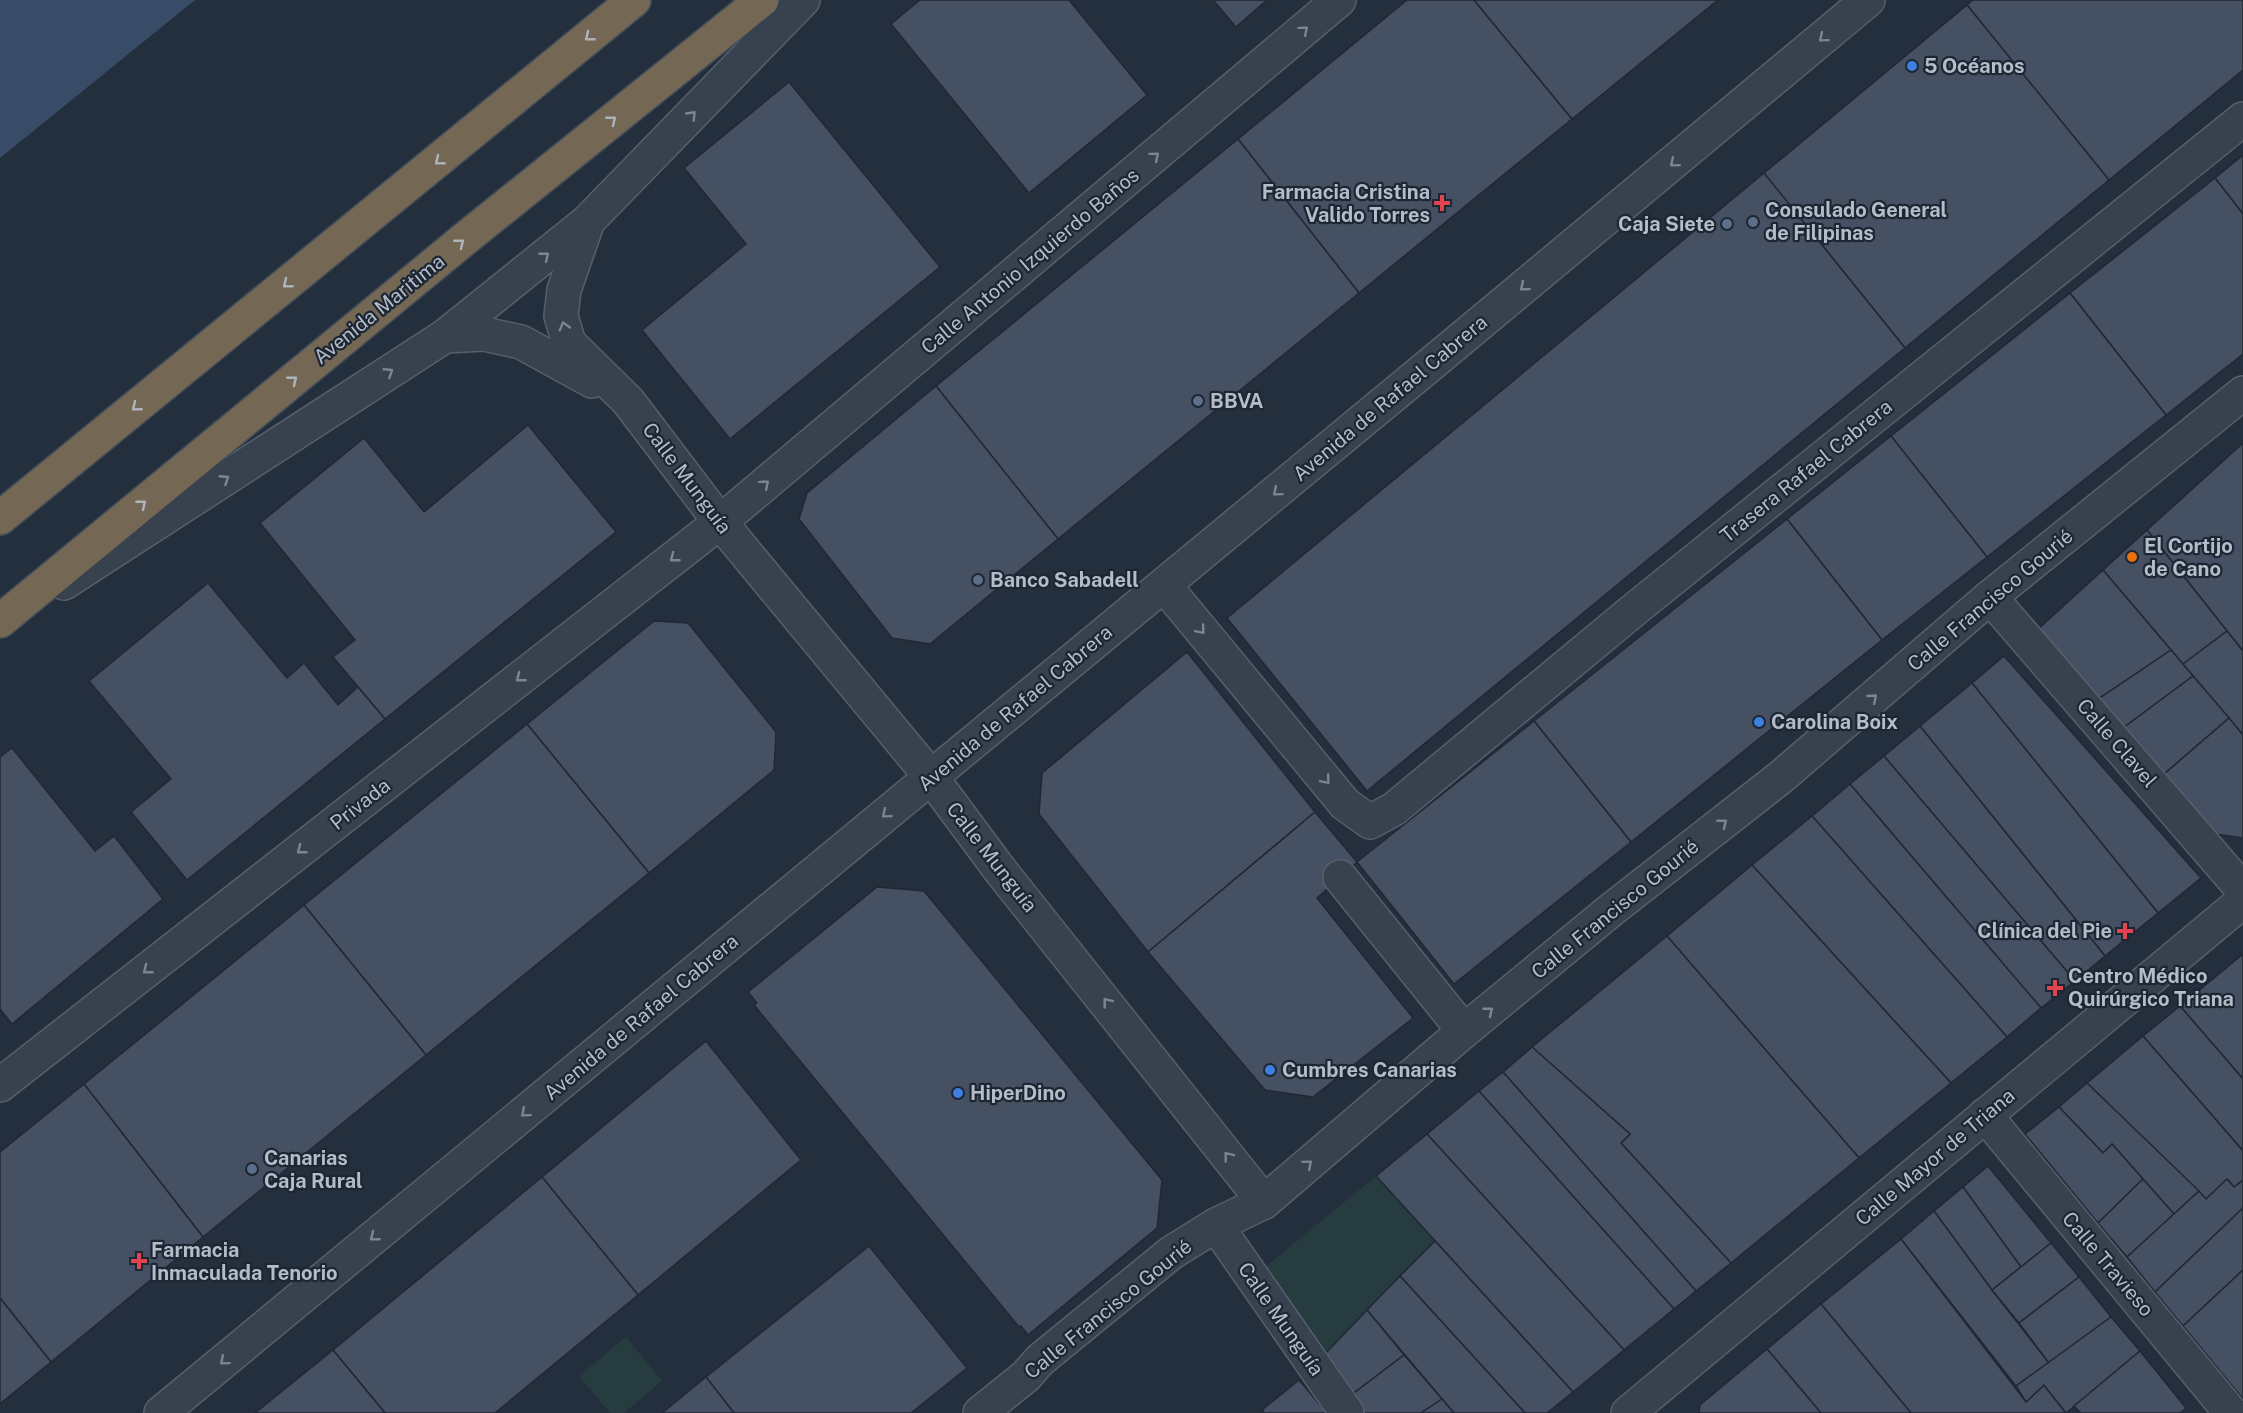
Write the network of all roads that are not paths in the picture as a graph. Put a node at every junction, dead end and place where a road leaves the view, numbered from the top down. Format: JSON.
{"nodes":[{"id":1,"x":634,"y":0,"type":"edge"},
{"id":2,"x":762,"y":0,"type":"edge"},
{"id":3,"x":803,"y":0,"type":"edge"},
{"id":4,"x":1339,"y":0,"type":"edge"},
{"id":5,"x":1868,"y":0,"type":"edge"},
{"id":6,"x":2243,"y":119,"type":"edge"},
{"id":7,"x":588,"y":221,"type":"junction"},
{"id":8,"x":445,"y":336,"type":"junction"},
{"id":9,"x":2243,"y":393,"type":"edge"},
{"id":10,"x":628,"y":401,"type":"junction"},
{"id":11,"x":0,"y":518,"type":"edge"},
{"id":12,"x":720,"y":522,"type":"junction"},
{"id":13,"x":1164,"y":585,"type":"junction"},
{"id":14,"x":1990,"y":597,"type":"junction"},
{"id":15,"x":0,"y":623,"type":"edge"},
{"id":16,"x":931,"y":777,"type":"junction"},
{"id":17,"x":1340,"y":877,"type":"dead end"},
{"id":18,"x":2243,"y":890,"type":"edge"},
{"id":19,"x":2243,"y":901,"type":"edge"},
{"id":20,"x":1464,"y":1031,"type":"junction"},
{"id":21,"x":0,"y":1085,"type":"edge"},
{"id":22,"x":1985,"y":1115,"type":"junction"},
{"id":23,"x":1264,"y":1202,"type":"junction"},
{"id":24,"x":1216,"y":1225,"type":"junction"},
{"id":25,"x":1643,"y":1409,"type":"edge"},
{"id":26,"x":161,"y":1413,"type":"edge"},
{"id":27,"x":980,"y":1413,"type":"edge"},
{"id":28,"x":1347,"y":1413,"type":"edge"},
{"id":29,"x":2231,"y":1413,"type":"edge"}],
"edges":[{"from":1,"to":11,"type":"highway","one_way":true},
{"from":15,"to":2,"type":"highway","name":"Avenida Maritima","one_way":true},
{"from":7,"to":3,"type":"street","one_way":true},
{"from":12,"to":4,"type":"street","name":"Calle Antonio Izquierdo Baños","one_way":true},
{"from":5,"to":13,"type":"street","name":"Avenida de Rafael Cabrera","one_way":true},
{"from":13,"to":6,"type":"street","name":"Trasera Rafael Cabrera","one_way":true},
{"from":8,"to":7,"type":"street","one_way":true},
{"from":10,"to":7,"type":"street","name":"Calle Munguía","one_way":true},
{"from":8,"to":10,"type":"street"},
{"from":15,"to":8,"type":"street","one_way":true},
{"from":9,"to":14,"type":"street","name":"Calle Francisco Gourié"},
{"from":10,"to":12,"type":"street","name":"Calle Munguía"},
{"from":12,"to":16,"type":"street","name":"Calle Munguía"},
{"from":12,"to":21,"type":"street","name":"Privada","one_way":true},
{"from":13,"to":16,"type":"street","name":"Avenida de Rafael Cabrera"},
{"from":14,"to":18,"type":"street","name":"Calle Clavel"},
{"from":20,"to":14,"type":"street","name":"Calle Francisco Gourié","one_way":true},
{"from":23,"to":16,"type":"street","name":"Calle Munguía","one_way":true},
{"from":16,"to":26,"type":"street","name":"Avenida de Rafael Cabrera","one_way":true},
{"from":17,"to":20,"type":"street"},
{"from":19,"to":22,"type":"street","name":"Calle Mayor de Triana"},
{"from":23,"to":20,"type":"street","name":"Calle Francisco Gourié","one_way":true},
{"from":22,"to":25,"type":"street","name":"Calle Mayor de Triana"},
{"from":22,"to":29,"type":"street","name":"Calle Travieso"},
{"from":23,"to":24,"type":"street","name":"Calle Francisco Gourié"},
{"from":24,"to":27,"type":"street","name":"Calle Francisco Gourié"},
{"from":24,"to":28,"type":"street","name":"Calle Munguía"}]}
